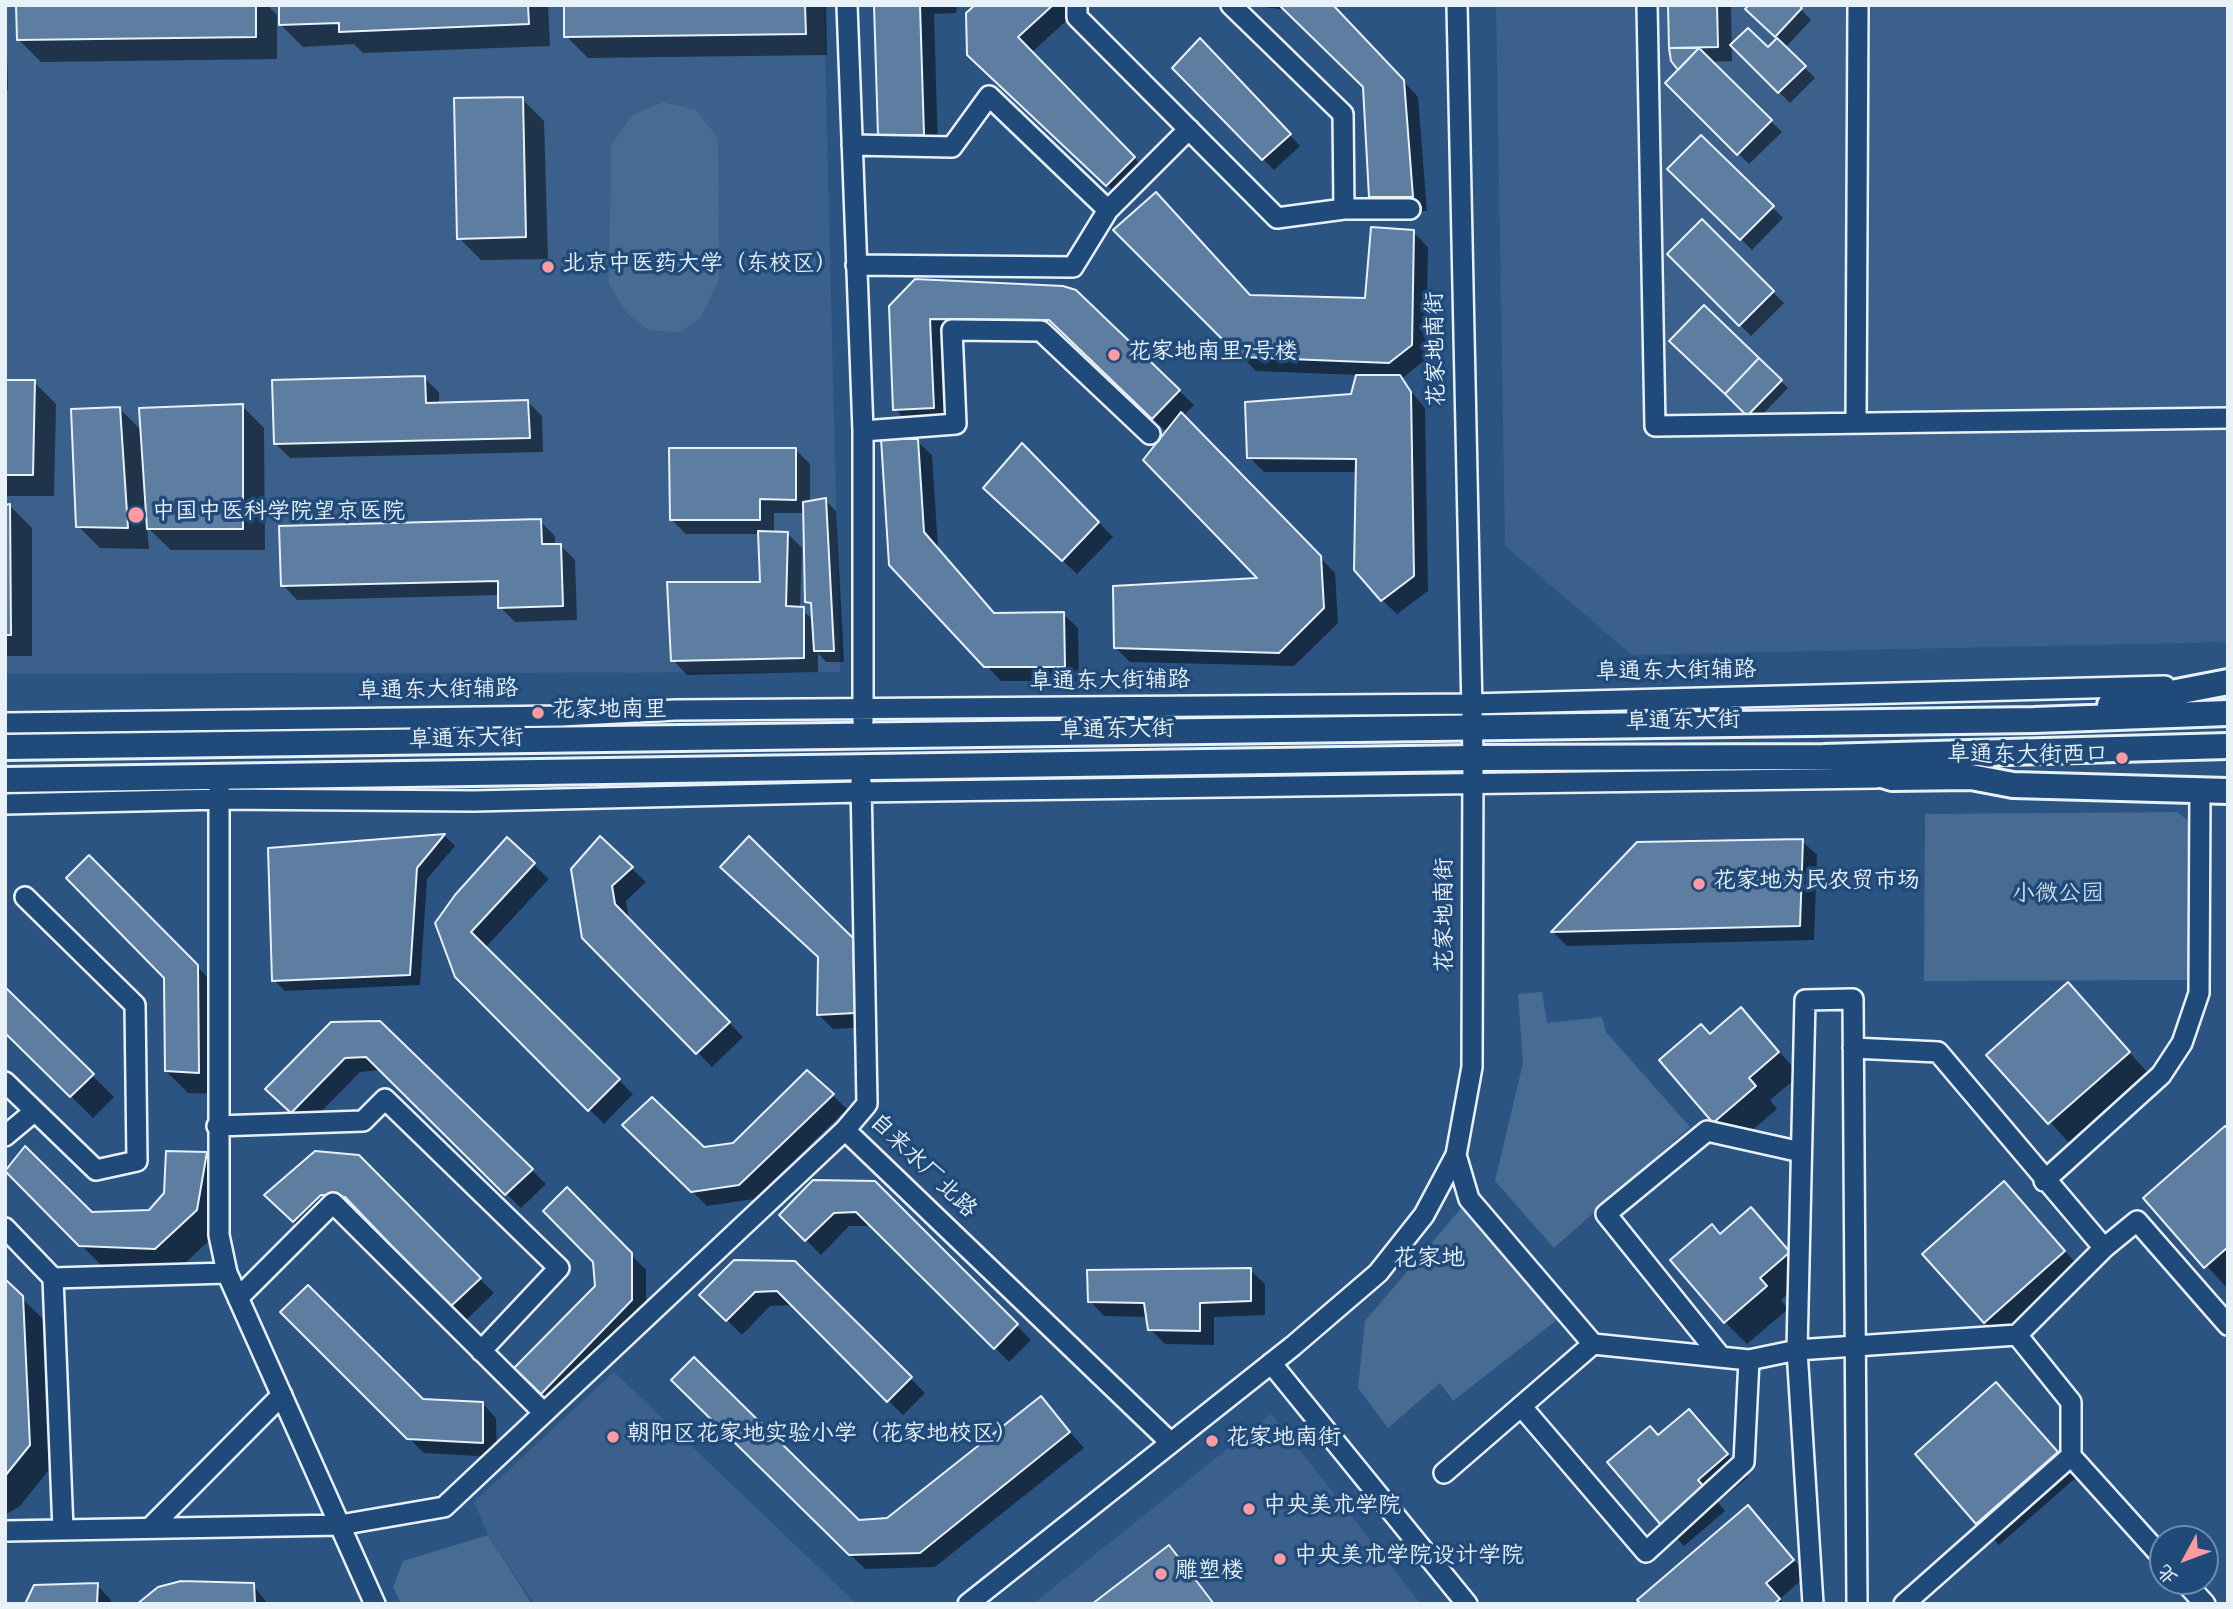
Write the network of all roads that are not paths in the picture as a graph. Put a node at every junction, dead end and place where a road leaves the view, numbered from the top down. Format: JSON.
{"nodes":[{"id":1,"x":847,"y":5,"type":"edge"},
{"id":2,"x":1077,"y":5,"type":"edge"},
{"id":3,"x":1231,"y":5,"type":"edge"},
{"id":4,"x":1457,"y":5,"type":"edge"},
{"id":5,"x":1647,"y":5,"type":"edge"},
{"id":6,"x":1858,"y":5,"type":"edge"},
{"id":7,"x":1189,"y":129,"type":"junction"},
{"id":8,"x":852,"y":145,"type":"junction"},
{"id":9,"x":1108,"y":209,"type":"junction"},
{"id":10,"x":1344,"y":209,"type":"junction"},
{"id":11,"x":1410,"y":209,"type":"dead end"},
{"id":12,"x":856,"y":265,"type":"junction"},
{"id":13,"x":2228,"y":418,"type":"edge"},
{"id":14,"x":1856,"y":424,"type":"junction"},
{"id":15,"x":863,"y":430,"type":"junction"},
{"id":16,"x":1150,"y":434,"type":"dead end"},
{"id":17,"x":2221,"y":684,"type":"edge"},
{"id":18,"x":863,"y":711,"type":"junction"},
{"id":19,"x":2228,"y":713,"type":"edge"},
{"id":20,"x":1471,"y":716,"type":"junction"},
{"id":21,"x":2034,"y":720,"type":"junction"},
{"id":22,"x":5,"y":723,"type":"edge"},
{"id":23,"x":863,"y":737,"type":"junction"},
{"id":24,"x":5,"y":747,"type":"edge"},
{"id":25,"x":2228,"y":747,"type":"edge"},
{"id":26,"x":1823,"y":757,"type":"junction"},
{"id":27,"x":1473,"y":758,"type":"junction"},
{"id":28,"x":861,"y":766,"type":"junction"},
{"id":29,"x":1892,"y":778,"type":"junction"},
{"id":30,"x":5,"y":780,"type":"edge"},
{"id":31,"x":1472,"y":783,"type":"junction"},
{"id":32,"x":219,"y":788,"type":"junction"},
{"id":33,"x":2200,"y":789,"type":"junction"},
{"id":34,"x":2228,"y":791,"type":"edge"},
{"id":35,"x":860,"y":792,"type":"junction"},
{"id":36,"x":5,"y":804,"type":"edge"},
{"id":37,"x":26,"y":897,"type":"dead end"},
{"id":38,"x":1853,"y":1048,"type":"junction"},
{"id":39,"x":5,"y":1082,"type":"edge"},
{"id":40,"x":35,"y":1111,"type":"junction"},
{"id":41,"x":217,"y":1126,"type":"junction"},
{"id":42,"x":845,"y":1130,"type":"junction"},
{"id":43,"x":5,"y":1136,"type":"edge"},
{"id":44,"x":1801,"y":1152,"type":"junction"},
{"id":45,"x":1456,"y":1155,"type":"junction"},
{"id":46,"x":2044,"y":1181,"type":"junction"},
{"id":47,"x":5,"y":1228,"type":"edge"},
{"id":48,"x":2104,"y":1248,"type":"junction"},
{"id":49,"x":227,"y":1273,"type":"junction"},
{"id":50,"x":53,"y":1278,"type":"junction"},
{"id":51,"x":238,"y":1298,"type":"junction"},
{"id":52,"x":2228,"y":1325,"type":"edge"},
{"id":53,"x":2017,"y":1335,"type":"junction"},
{"id":54,"x":1593,"y":1344,"type":"junction"},
{"id":55,"x":1853,"y":1346,"type":"junction"},
{"id":56,"x":1797,"y":1350,"type":"junction"},
{"id":57,"x":481,"y":1351,"type":"junction"},
{"id":58,"x":1721,"y":1357,"type":"junction"},
{"id":59,"x":1749,"y":1360,"type":"junction"},
{"id":60,"x":1271,"y":1363,"type":"junction"},
{"id":61,"x":282,"y":1395,"type":"junction"},
{"id":62,"x":1521,"y":1406,"type":"junction"},
{"id":63,"x":544,"y":1413,"type":"junction"},
{"id":64,"x":1170,"y":1442,"type":"junction"},
{"id":65,"x":2071,"y":1456,"type":"junction"},
{"id":66,"x":1444,"y":1473,"type":"dead end"},
{"id":67,"x":340,"y":1525,"type":"junction"},
{"id":68,"x":150,"y":1528,"type":"junction"},
{"id":69,"x":64,"y":1530,"type":"junction"},
{"id":70,"x":5,"y":1531,"type":"edge"},
{"id":71,"x":2149,"y":1542,"type":"edge"},
{"id":72,"x":375,"y":1604,"type":"edge"},
{"id":73,"x":968,"y":1604,"type":"edge"},
{"id":74,"x":1467,"y":1604,"type":"edge"},
{"id":75,"x":1813,"y":1604,"type":"edge"},
{"id":76,"x":1857,"y":1604,"type":"edge"},
{"id":77,"x":1904,"y":1604,"type":"edge"}],
"edges":[{"from":1,"to":8,"type":"street"},
{"from":2,"to":7,"type":"street"},
{"from":3,"to":10,"type":"street"},
{"from":4,"to":20,"type":"street","name":"花家地南街"},
{"from":5,"to":14,"type":"street"},
{"from":6,"to":14,"type":"street"},
{"from":7,"to":9,"type":"street"},
{"from":7,"to":10,"type":"street"},
{"from":8,"to":9,"type":"street"},
{"from":8,"to":12,"type":"street"},
{"from":9,"to":12,"type":"street"},
{"from":10,"to":11,"type":"street"},
{"from":12,"to":15,"type":"street"},
{"from":13,"to":14,"type":"street"},
{"from":15,"to":16,"type":"street"},
{"from":15,"to":18,"type":"street"},
{"from":17,"to":20,"type":"street","name":"阜通东大街辅路"},
{"from":17,"to":21,"type":"main road"},
{"from":18,"to":20,"type":"street","name":"阜通东大街辅路"},
{"from":18,"to":22,"type":"street","name":"阜通东大街辅路"},
{"from":18,"to":23,"type":"street"},
{"from":19,"to":21,"type":"main road","name":"阜通东大街"},
{"from":20,"to":21,"type":"main road","name":"阜通东大街"},
{"from":20,"to":23,"type":"main road","name":"阜通东大街"},
{"from":20,"to":27,"type":"street","name":"花家地南街"},
{"from":23,"to":24,"type":"main road","name":"阜通东大街"},
{"from":25,"to":26,"type":"main road","name":"阜通东大街"},
{"from":26,"to":27,"type":"main road","name":"阜通东大街"},
{"from":26,"to":29,"type":"main road"},
{"from":27,"to":28,"type":"main road","name":"阜通东大街"},
{"from":27,"to":31,"type":"street","name":"花家地南街"},
{"from":28,"to":32,"type":"main road","name":"阜通东大街"},
{"from":28,"to":35,"type":"street","name":"自来水厂北路"},
{"from":29,"to":31,"type":"street"},
{"from":29,"to":33,"type":"main road"},
{"from":30,"to":32,"type":"main road","name":"阜通东大街"},
{"from":31,"to":35,"type":"street"},
{"from":31,"to":45,"type":"street","name":"花家地南街"},
{"from":32,"to":35,"type":"street"},
{"from":32,"to":36,"type":"street"},
{"from":32,"to":41,"type":"street"},
{"from":33,"to":34,"type":"main road"},
{"from":33,"to":46,"type":"street"},
{"from":35,"to":42,"type":"street","name":"自来水厂北路"},
{"from":37,"to":40,"type":"street"},
{"from":38,"to":44,"type":"street"},
{"from":38,"to":46,"type":"street"},
{"from":38,"to":55,"type":"street"},
{"from":39,"to":40,"type":"street"},
{"from":40,"to":43,"type":"street"},
{"from":41,"to":49,"type":"street"},
{"from":41,"to":57,"type":"street"},
{"from":42,"to":63,"type":"street"},
{"from":42,"to":64,"type":"street","name":"自来水厂北路"},
{"from":44,"to":56,"type":"street"},
{"from":44,"to":58,"type":"street"},
{"from":45,"to":54,"type":"street"},
{"from":45,"to":60,"type":"street","name":"花家地南街"},
{"from":46,"to":48,"type":"street"},
{"from":47,"to":50,"type":"street"},
{"from":48,"to":52,"type":"street"},
{"from":48,"to":53,"type":"street"},
{"from":49,"to":50,"type":"street"},
{"from":49,"to":51,"type":"street"},
{"from":50,"to":69,"type":"street"},
{"from":51,"to":57,"type":"street"},
{"from":51,"to":61,"type":"street"},
{"from":53,"to":55,"type":"street"},
{"from":53,"to":65,"type":"street"},
{"from":54,"to":58,"type":"street"},
{"from":54,"to":62,"type":"street"},
{"from":55,"to":56,"type":"street"},
{"from":55,"to":76,"type":"street"},
{"from":56,"to":59,"type":"street"},
{"from":56,"to":75,"type":"street"},
{"from":57,"to":63,"type":"street"},
{"from":58,"to":59,"type":"street"},
{"from":59,"to":62,"type":"street"},
{"from":60,"to":64,"type":"street","name":"花家地南街"},
{"from":60,"to":74,"type":"street"},
{"from":61,"to":67,"type":"street"},
{"from":61,"to":68,"type":"street"},
{"from":62,"to":66,"type":"street"},
{"from":63,"to":67,"type":"street"},
{"from":64,"to":73,"type":"street","name":"花家地南街"},
{"from":65,"to":71,"type":"street"},
{"from":65,"to":77,"type":"street"},
{"from":67,"to":68,"type":"street"},
{"from":67,"to":72,"type":"street"},
{"from":68,"to":69,"type":"street"},
{"from":69,"to":70,"type":"street"}]}
